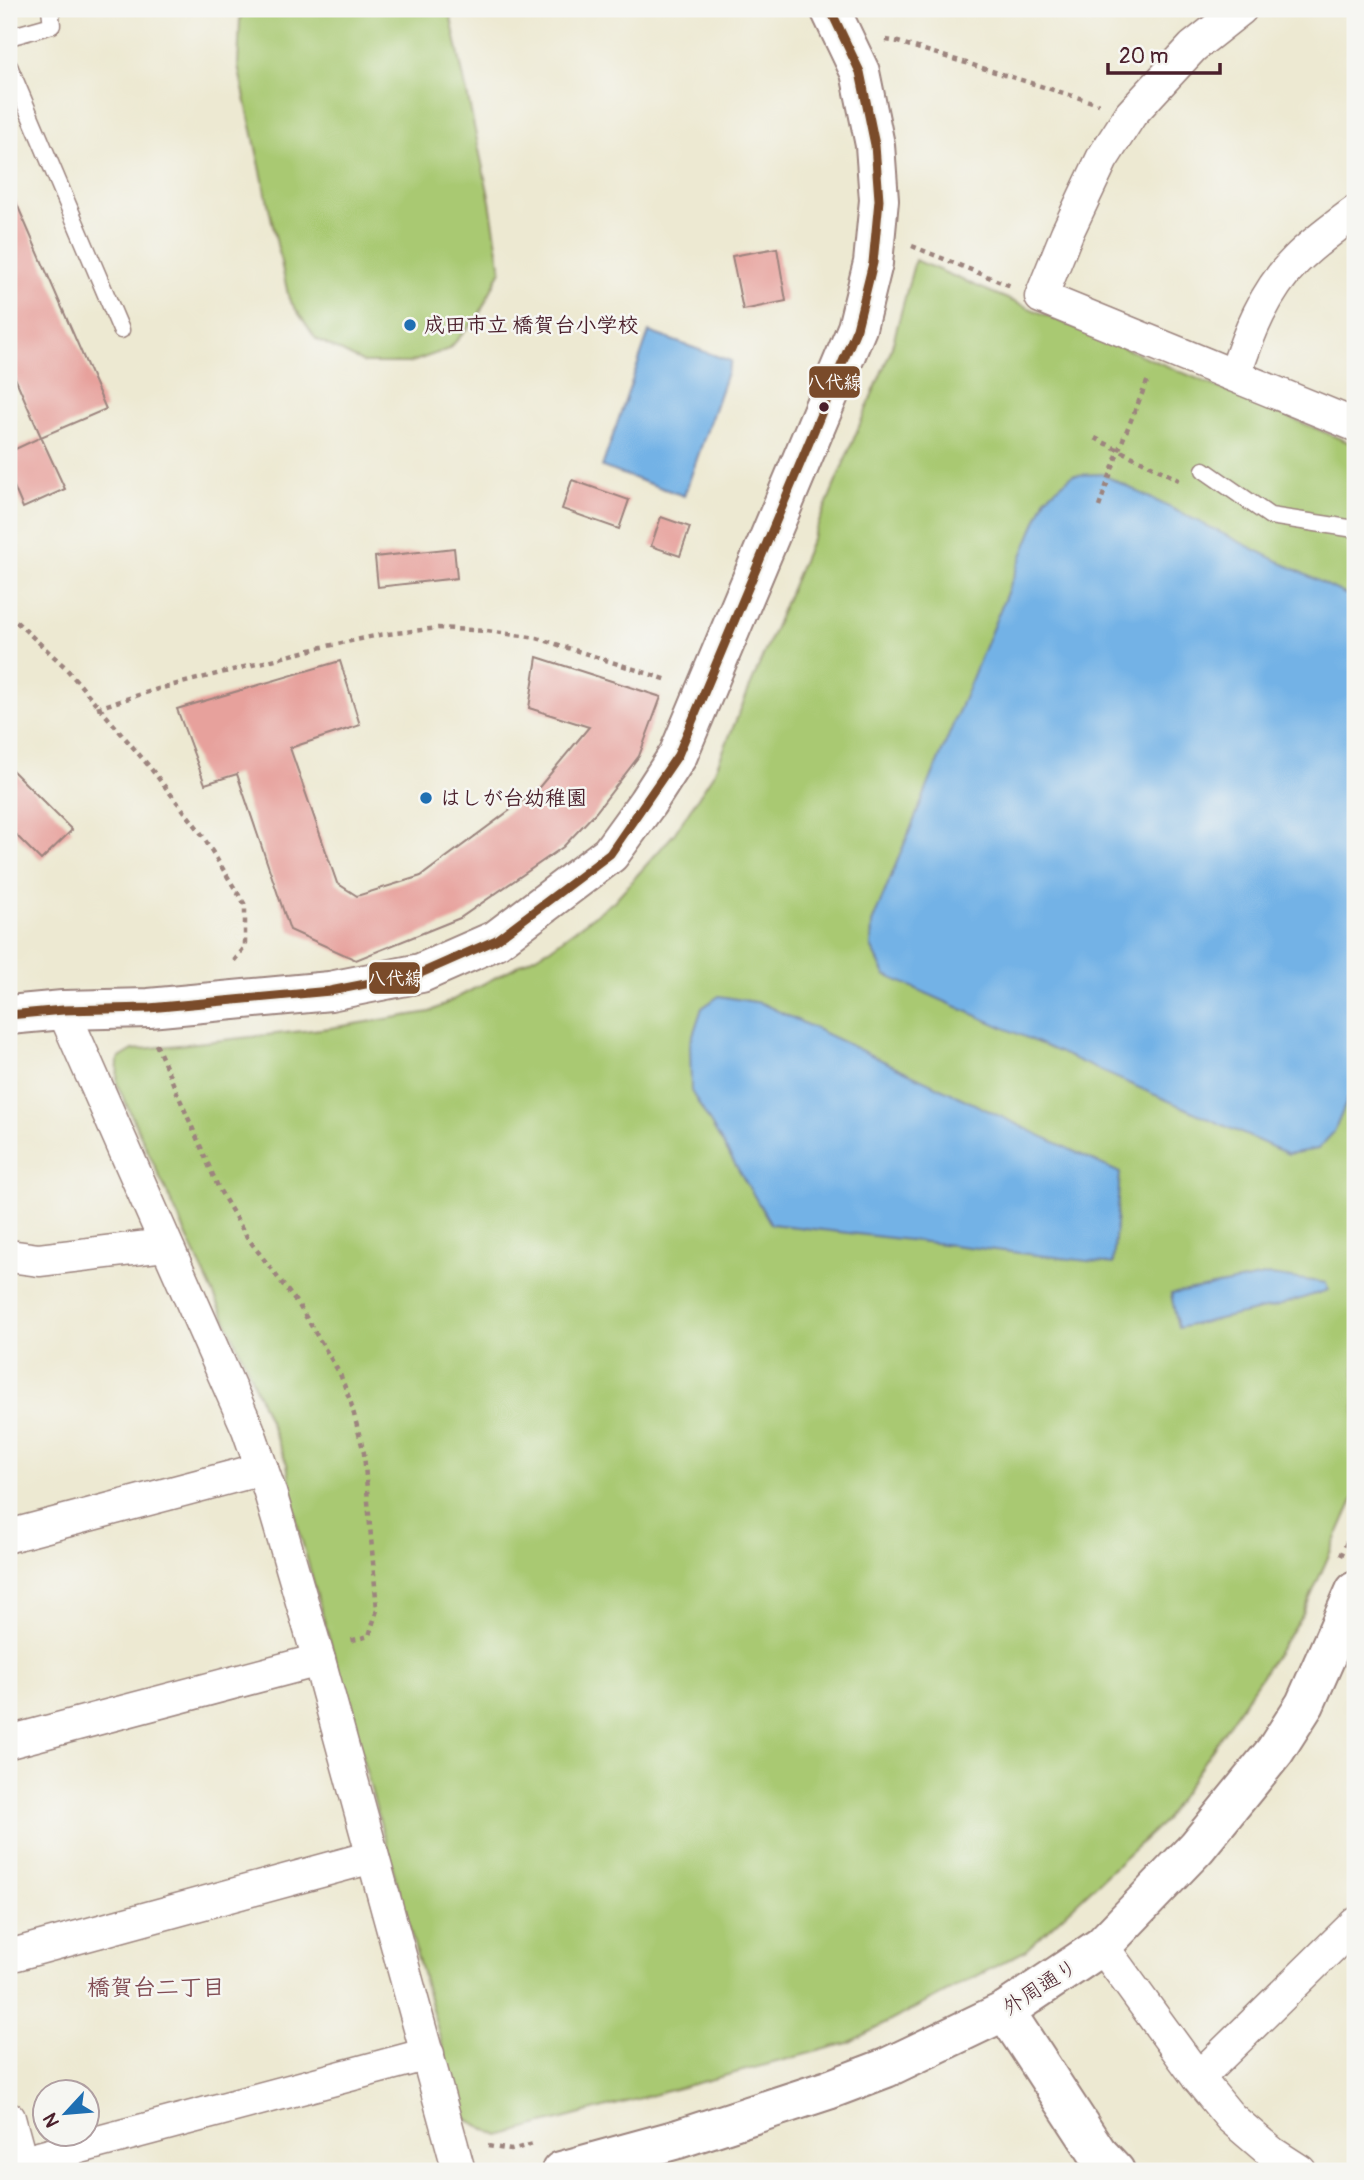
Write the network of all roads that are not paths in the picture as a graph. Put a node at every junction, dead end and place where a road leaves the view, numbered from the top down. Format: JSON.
{"nodes":[{"id":1,"x":50,"y":9,"type":"edge"},
{"id":2,"x":830,"y":9,"type":"edge"},
{"id":3,"x":1241,"y":9,"type":"edge"},
{"id":4,"x":9,"y":37,"type":"edge"},
{"id":5,"x":9,"y":66,"type":"edge"},
{"id":6,"x":1355,"y":212,"type":"edge"},
{"id":7,"x":121,"y":330,"type":"dead end"},
{"id":8,"x":1235,"y":375,"type":"junction"},
{"id":9,"x":1355,"y":425,"type":"edge"},
{"id":10,"x":1204,"y":470,"type":"road end"},
{"id":11,"x":1355,"y":529,"type":"edge"},
{"id":12,"x":64,"y":1010,"type":"junction"},
{"id":13,"x":9,"y":1015,"type":"edge"},
{"id":14,"x":165,"y":1245,"type":"junction"},
{"id":15,"x":9,"y":1256,"type":"edge"},
{"id":16,"x":262,"y":1469,"type":"junction"},
{"id":17,"x":9,"y":1536,"type":"edge"},
{"id":18,"x":1347,"y":1575,"type":"edge"},
{"id":19,"x":317,"y":1655,"type":"junction"},
{"id":20,"x":9,"y":1742,"type":"edge"},
{"id":21,"x":372,"y":1857,"type":"junction"},
{"id":22,"x":1354,"y":1926,"type":"edge"},
{"id":23,"x":1102,"y":1946,"type":"junction"},
{"id":24,"x":9,"y":1956,"type":"edge"},
{"id":25,"x":1005,"y":2011,"type":"junction"},
{"id":26,"x":428,"y":2054,"type":"junction"},
{"id":27,"x":1198,"y":2078,"type":"junction"},
{"id":28,"x":9,"y":2118,"type":"edge"},
{"id":29,"x":549,"y":2157,"type":"edge"},
{"id":30,"x":469,"y":2160,"type":"edge"},
{"id":31,"x":15,"y":2164,"type":"edge"},
{"id":32,"x":1115,"y":2171,"type":"edge"},
{"id":33,"x":1300,"y":2171,"type":"edge"}],
"edges":[{"from":1,"to":4,"type":"lane"},
{"from":2,"to":12,"type":"street"},
{"from":3,"to":8,"type":"street"},
{"from":5,"to":7,"type":"lane"},
{"from":6,"to":8,"type":"street"},
{"from":8,"to":9,"type":"street"},
{"from":10,"to":11,"type":"lane"},
{"from":12,"to":13,"type":"street"},
{"from":12,"to":14,"type":"street"},
{"from":14,"to":15,"type":"street"},
{"from":14,"to":16,"type":"street"},
{"from":16,"to":17,"type":"street"},
{"from":16,"to":19,"type":"street"},
{"from":18,"to":23,"type":"street","name":"外周通り"},
{"from":19,"to":20,"type":"street"},
{"from":19,"to":21,"type":"street"},
{"from":21,"to":24,"type":"street"},
{"from":21,"to":26,"type":"street"},
{"from":22,"to":27,"type":"street"},
{"from":23,"to":25,"type":"street","name":"外周通り"},
{"from":23,"to":27,"type":"street"},
{"from":25,"to":29,"type":"street","name":"外周通り"},
{"from":25,"to":32,"type":"street"},
{"from":26,"to":30,"type":"street"},
{"from":26,"to":31,"type":"street"},
{"from":27,"to":33,"type":"street"},
{"from":28,"to":31,"type":"street"}]}
